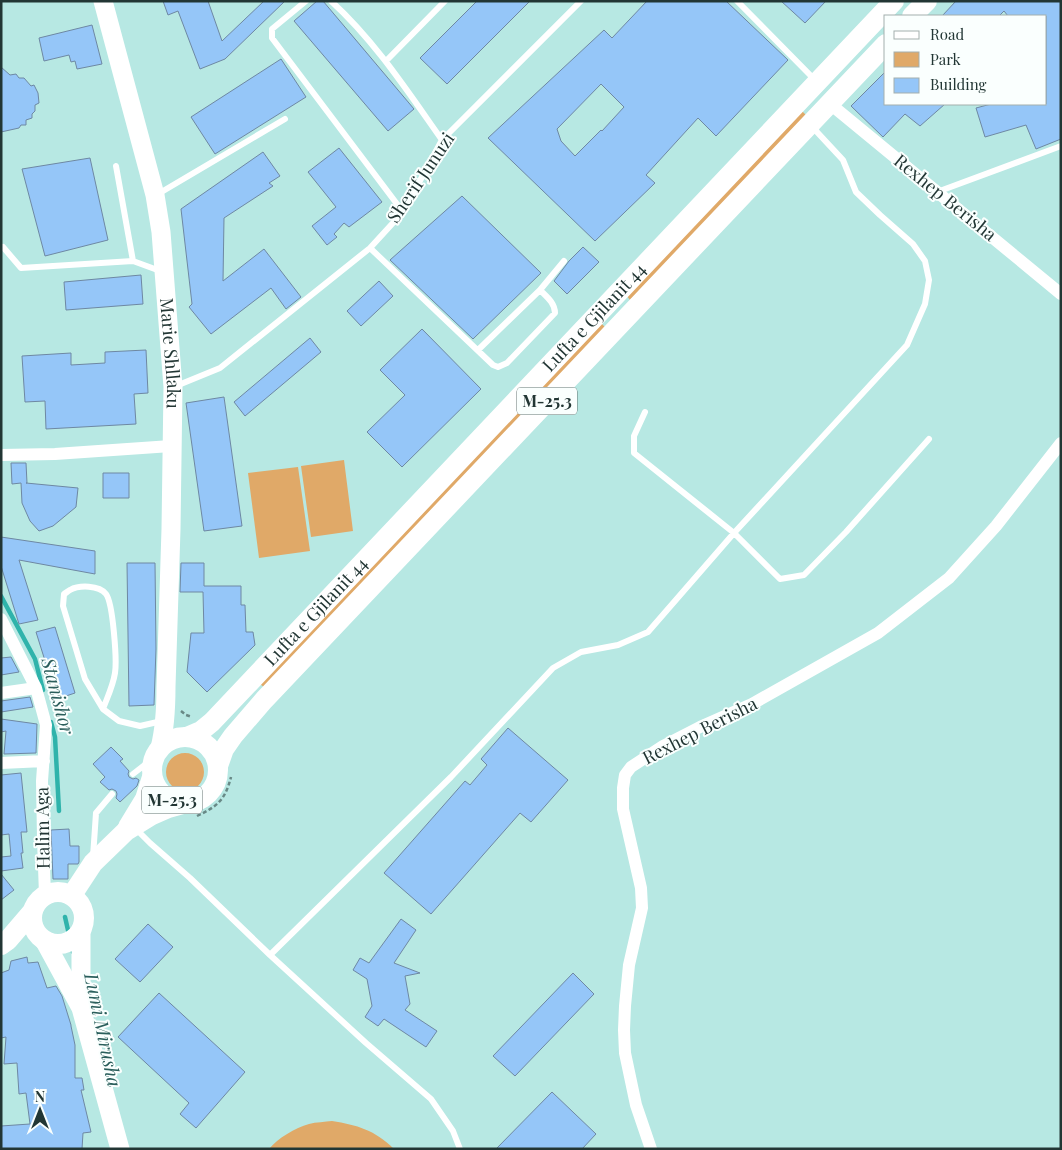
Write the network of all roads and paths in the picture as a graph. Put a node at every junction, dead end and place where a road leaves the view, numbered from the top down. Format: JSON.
{"nodes":[{"id":1,"x":103,"y":1,"type":"edge"},
{"id":2,"x":306,"y":1,"type":"edge"},
{"id":3,"x":332,"y":1,"type":"edge"},
{"id":4,"x":445,"y":1,"type":"edge"},
{"id":5,"x":581,"y":1,"type":"edge"},
{"id":6,"x":737,"y":1,"type":"edge"},
{"id":7,"x":894,"y":1,"type":"edge"},
{"id":8,"x":927,"y":1,"type":"edge"},
{"id":9,"x":913,"y":15,"type":"edge"},
{"id":10,"x":884,"y":46,"type":"edge"},
{"id":11,"x":386,"y":61,"type":"junction"},
{"id":12,"x":817,"y":82,"type":"junction"},
{"id":13,"x":829,"y":103,"type":"junction"},
{"id":14,"x":285,"y":119,"type":"dead end"},
{"id":15,"x":811,"y":121,"type":"junction"},
{"id":16,"x":442,"y":140,"type":"junction"},
{"id":17,"x":1061,"y":146,"type":"edge"},
{"id":18,"x":116,"y":166,"type":"dead end"},
{"id":19,"x":938,"y":192,"type":"junction"},
{"id":20,"x":155,"y":196,"type":"junction"},
{"id":21,"x":403,"y":212,"type":"junction"},
{"id":22,"x":3,"y":247,"type":"dead end"},
{"id":23,"x":370,"y":248,"type":"junction"},
{"id":24,"x":134,"y":261,"type":"junction"},
{"id":25,"x":564,"y":261,"type":"dead end"},
{"id":26,"x":164,"y":272,"type":"junction"},
{"id":27,"x":540,"y":290,"type":"junction"},
{"id":28,"x":1061,"y":294,"type":"edge"},
{"id":29,"x":478,"y":350,"type":"junction"},
{"id":30,"x":173,"y":387,"type":"junction"},
{"id":31,"x":645,"y":412,"type":"dead end"},
{"id":32,"x":929,"y":439,"type":"dead end"},
{"id":33,"x":1061,"y":443,"type":"edge"},
{"id":34,"x":171,"y":446,"type":"junction"},
{"id":35,"x":1,"y":455,"type":"edge"},
{"id":36,"x":734,"y":534,"type":"junction"},
{"id":37,"x":1,"y":619,"type":"edge"},
{"id":38,"x":36,"y":688,"type":"junction"},
{"id":39,"x":1,"y":694,"type":"edge"},
{"id":40,"x":102,"y":710,"type":"junction"},
{"id":41,"x":166,"y":716,"type":"junction"},
{"id":42,"x":185,"y":737,"type":"junction"},
{"id":43,"x":157,"y":752,"type":"junction"},
{"id":44,"x":44,"y":761,"type":"junction"},
{"id":45,"x":1,"y":763,"type":"edge"},
{"id":46,"x":218,"y":766,"type":"junction"},
{"id":47,"x":143,"y":776,"type":"junction"},
{"id":48,"x":112,"y":794,"type":"dead end"},
{"id":49,"x":186,"y":803,"type":"junction"},
{"id":50,"x":130,"y":827,"type":"junction"},
{"id":51,"x":93,"y":864,"type":"junction"},
{"id":52,"x":45,"y":895,"type":"junction"},
{"id":53,"x":72,"y":895,"type":"junction"},
{"id":54,"x":32,"y":912,"type":"junction"},
{"id":55,"x":81,"y":932,"type":"junction"},
{"id":56,"x":41,"y":938,"type":"junction"},
{"id":57,"x":4,"y":943,"type":"edge"},
{"id":58,"x":270,"y":955,"type":"junction"},
{"id":59,"x":81,"y":1008,"type":"junction"},
{"id":60,"x":120,"y":1149,"type":"edge"},
{"id":61,"x":460,"y":1149,"type":"edge"},
{"id":62,"x":651,"y":1149,"type":"edge"}],
"edges":[{"from":1,"to":20,"type":"street","name":"Marie Shllaku"},
{"from":2,"to":21,"type":"lane"},
{"from":3,"to":11,"type":"lane"},
{"from":4,"to":11,"type":"lane"},
{"from":5,"to":16,"type":"lane","name":"Sherif Junuzi"},
{"from":6,"to":12,"type":"lane"},
{"from":7,"to":12,"type":"main road","name":"Lufta e Gjilanit 44","number":"M-25.3"},
{"from":8,"to":9,"type":"main road"},
{"from":10,"to":13,"type":"main road","name":"Lufta e Gjilanit 44","number":"M-25.3"},
{"from":11,"to":16,"type":"lane"},
{"from":12,"to":42,"type":"main road","name":"Lufta e Gjilanit 44","number":"M-25.3"},
{"from":13,"to":15,"type":"main road","name":"Lufta e Gjilanit 44","number":"M-25.3"},
{"from":13,"to":19,"type":"street","name":"Rexhep Berisha"},
{"from":14,"to":20,"type":"lane"},
{"from":15,"to":36,"type":"lane"},
{"from":15,"to":46,"type":"main road","name":"Lufta e Gjilanit 44","number":"M-25.3"},
{"from":16,"to":21,"type":"lane","name":"Sherif Junuzi"},
{"from":17,"to":19,"type":"lane"},
{"from":18,"to":24,"type":"lane"},
{"from":19,"to":28,"type":"street","name":"Rexhep Berisha"},
{"from":20,"to":26,"type":"street","name":"Marie Shllaku"},
{"from":21,"to":23,"type":"lane","name":"Sherif Junuzi"},
{"from":22,"to":24,"type":"lane"},
{"from":23,"to":29,"type":"lane"},
{"from":23,"to":30,"type":"lane","name":"Sherif Junuzi"},
{"from":24,"to":26,"type":"lane"},
{"from":25,"to":27,"type":"lane"},
{"from":26,"to":30,"type":"street","name":"Marie Shllaku"},
{"from":27,"to":29,"type":"lane"},
{"from":27,"to":29,"type":"lane"},
{"from":30,"to":34,"type":"street","name":"Marie Shllaku"},
{"from":31,"to":36,"type":"lane"},
{"from":32,"to":36,"type":"lane"},
{"from":33,"to":62,"type":"street","name":"Rexhep Berisha"},
{"from":34,"to":35,"type":"street"},
{"from":34,"to":41,"type":"street","name":"Marie Shllaku"},
{"from":36,"to":58,"type":"lane"},
{"from":37,"to":38,"type":"street","name":"Halim Aga"},
{"from":38,"to":39,"type":"street"},
{"from":38,"to":44,"type":"street","name":"Halim Aga"},
{"from":40,"to":40,"type":"lane"},
{"from":40,"to":41,"type":"lane"},
{"from":41,"to":42,"type":"street"},
{"from":41,"to":43,"type":"street","name":"Marie Shllaku"},
{"from":42,"to":43,"type":"main road","number":"M-25.3"},
{"from":42,"to":46,"type":"main road","number":"M-25.3"},
{"from":43,"to":47,"type":"main road","number":"M-25.3"},
{"from":44,"to":45,"type":"street","name":"Halim Aga"},
{"from":44,"to":52,"type":"street","name":"Halim Aga"},
{"from":46,"to":49,"type":"main road","number":"M-25.3"},
{"from":47,"to":49,"type":"main road","number":"M-25.3"},
{"from":47,"to":50,"type":"main road","number":"M-25.3"},
{"from":48,"to":51,"type":"lane"},
{"from":49,"to":50,"type":"main road","number":"M-25.3"},
{"from":50,"to":51,"type":"main road","number":"M-25.3"},
{"from":50,"to":58,"type":"lane"},
{"from":51,"to":53,"type":"main road","number":"M-25.3"},
{"from":52,"to":53,"type":"main road"},
{"from":52,"to":54,"type":"main road"},
{"from":53,"to":55,"type":"main road"},
{"from":54,"to":56,"type":"main road"},
{"from":54,"to":57,"type":"main road"},
{"from":55,"to":56,"type":"main road"},
{"from":55,"to":59,"type":"street"},
{"from":56,"to":57,"type":"main road"},
{"from":56,"to":59,"type":"street"},
{"from":58,"to":61,"type":"lane"},
{"from":59,"to":60,"type":"street"}]}
